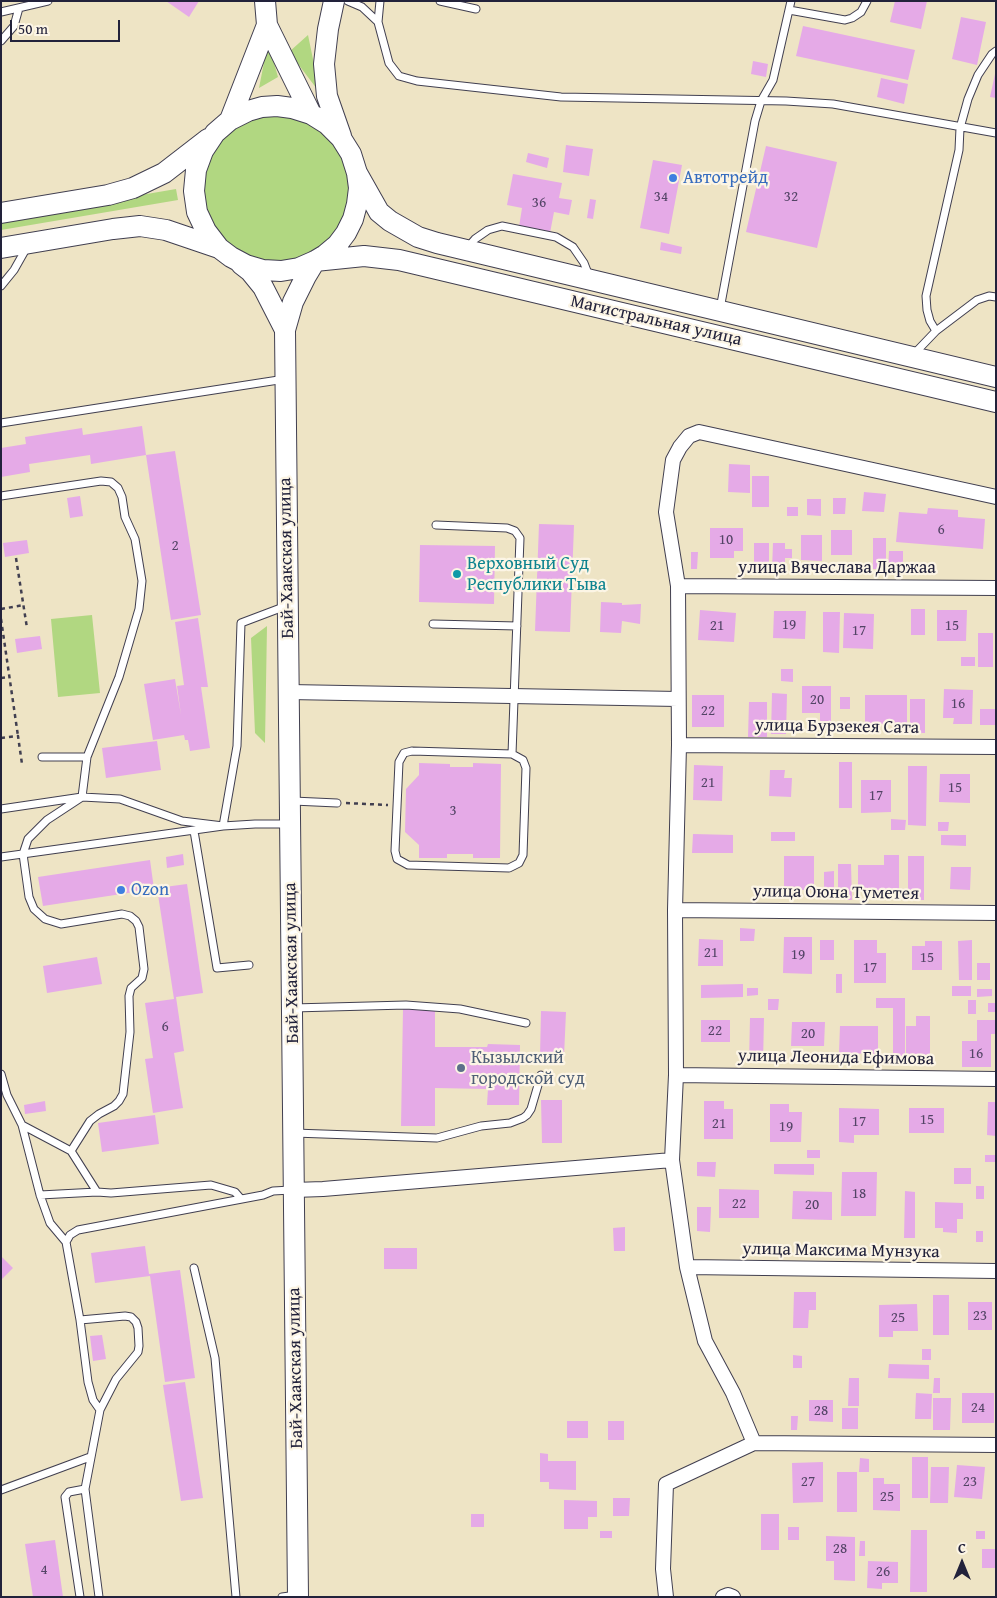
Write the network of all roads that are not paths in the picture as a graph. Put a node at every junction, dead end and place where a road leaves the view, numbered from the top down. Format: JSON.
{"nodes":[{"id":1,"x":48,"y":1,"type":"edge"},
{"id":2,"x":265,"y":1,"type":"edge"},
{"id":3,"x":334,"y":1,"type":"edge"},
{"id":4,"x":348,"y":1,"type":"edge"},
{"id":5,"x":380,"y":1,"type":"edge"},
{"id":6,"x":440,"y":1,"type":"edge"},
{"id":7,"x":791,"y":1,"type":"edge"},
{"id":8,"x":867,"y":1,"type":"edge"},
{"id":9,"x":19,"y":8,"type":"junction"},
{"id":10,"x":476,"y":10,"type":"dead end"},
{"id":11,"x":789,"y":10,"type":"junction"},
{"id":12,"x":1,"y":12,"type":"edge"},
{"id":13,"x":378,"y":22,"type":"junction"},
{"id":14,"x":267,"y":25,"type":"junction"},
{"id":15,"x":1,"y":41,"type":"edge"},
{"id":16,"x":996,"y":51,"type":"edge"},
{"id":17,"x":762,"y":101,"type":"junction"},
{"id":18,"x":311,"y":114,"type":"junction"},
{"id":19,"x":223,"y":127,"type":"junction"},
{"id":20,"x":960,"y":128,"type":"junction"},
{"id":21,"x":996,"y":133,"type":"edge"},
{"id":22,"x":341,"y":138,"type":"junction"},
{"id":23,"x":357,"y":173,"type":"junction"},
{"id":24,"x":1,"y":213,"type":"edge"},
{"id":25,"x":29,"y":243,"type":"junction"},
{"id":26,"x":1,"y":248,"type":"edge"},
{"id":27,"x":465,"y":250,"type":"junction"},
{"id":28,"x":225,"y":252,"type":"junction"},
{"id":29,"x":315,"y":261,"type":"junction"},
{"id":30,"x":590,"y":281,"type":"junction"},
{"id":31,"x":1,"y":286,"type":"edge"},
{"id":32,"x":996,"y":297,"type":"edge"},
{"id":33,"x":720,"y":312,"type":"junction"},
{"id":34,"x":285,"y":330,"type":"junction"},
{"id":35,"x":936,"y":331,"type":"junction"},
{"id":36,"x":911,"y":357,"type":"junction"},
{"id":37,"x":996,"y":377,"type":"edge"},
{"id":38,"x":285,"y":379,"type":"junction"},
{"id":39,"x":996,"y":402,"type":"edge"},
{"id":40,"x":1,"y":423,"type":"edge"},
{"id":41,"x":1,"y":496,"type":"edge"},
{"id":42,"x":996,"y":497,"type":"edge"},
{"id":43,"x":436,"y":525,"type":"dead end"},
{"id":44,"x":678,"y":586,"type":"junction"},
{"id":45,"x":996,"y":588,"type":"edge"},
{"id":46,"x":288,"y":605,"type":"junction"},
{"id":47,"x":433,"y":624,"type":"dead end"},
{"id":48,"x":517,"y":626,"type":"junction"},
{"id":49,"x":289,"y":692,"type":"junction"},
{"id":50,"x":514,"y":696,"type":"junction"},
{"id":51,"x":678,"y":699,"type":"junction"},
{"id":52,"x":679,"y":744,"type":"junction"},
{"id":53,"x":996,"y":747,"type":"edge"},
{"id":54,"x":512,"y":754,"type":"junction"},
{"id":55,"x":42,"y":756,"type":"dead end"},
{"id":56,"x":87,"y":756,"type":"junction"},
{"id":57,"x":82,"y":797,"type":"junction"},
{"id":58,"x":290,"y":801,"type":"junction"},
{"id":59,"x":337,"y":803,"type":"road end"},
{"id":60,"x":1,"y":809,"type":"edge"},
{"id":61,"x":290,"y":824,"type":"junction"},
{"id":62,"x":224,"y":826,"type":"junction"},
{"id":63,"x":194,"y":831,"type":"junction"},
{"id":64,"x":23,"y":854,"type":"junction"},
{"id":65,"x":1,"y":857,"type":"edge"},
{"id":66,"x":675,"y":910,"type":"junction"},
{"id":67,"x":996,"y":913,"type":"edge"},
{"id":68,"x":249,"y":966,"type":"dead end"},
{"id":69,"x":292,"y":1008,"type":"junction"},
{"id":70,"x":526,"y":1023,"type":"dead end"},
{"id":71,"x":1,"y":1074,"type":"edge"},
{"id":72,"x":541,"y":1075,"type":"dead end"},
{"id":73,"x":676,"y":1075,"type":"junction"},
{"id":74,"x":996,"y":1079,"type":"edge"},
{"id":75,"x":22,"y":1125,"type":"junction"},
{"id":76,"x":293,"y":1134,"type":"junction"},
{"id":77,"x":71,"y":1151,"type":"junction"},
{"id":78,"x":672,"y":1160,"type":"junction"},
{"id":79,"x":294,"y":1190,"type":"junction"},
{"id":80,"x":98,"y":1192,"type":"junction"},
{"id":81,"x":40,"y":1195,"type":"junction"},
{"id":82,"x":242,"y":1199,"type":"junction"},
{"id":83,"x":66,"y":1242,"type":"junction"},
{"id":84,"x":194,"y":1268,"type":"dead end"},
{"id":85,"x":687,"y":1268,"type":"junction"},
{"id":86,"x":996,"y":1271,"type":"edge"},
{"id":87,"x":80,"y":1320,"type":"junction"},
{"id":88,"x":100,"y":1410,"type":"junction"},
{"id":89,"x":754,"y":1443,"type":"junction"},
{"id":90,"x":996,"y":1445,"type":"edge"},
{"id":91,"x":90,"y":1457,"type":"junction"},
{"id":92,"x":85,"y":1489,"type":"junction"},
{"id":93,"x":1,"y":1490,"type":"edge"},
{"id":94,"x":296,"y":1596,"type":"edge"},
{"id":95,"x":80,"y":1597,"type":"edge"},
{"id":96,"x":99,"y":1597,"type":"edge"},
{"id":97,"x":236,"y":1597,"type":"edge"},
{"id":98,"x":666,"y":1597,"type":"edge"},
{"id":99,"x":723,"y":1597,"type":"edge"},
{"id":100,"x":733,"y":1597,"type":"edge"}],
"edges":[{"from":1,"to":9,"type":"lane"},
{"from":2,"to":14,"type":"main road"},
{"from":3,"to":22,"type":"main road"},
{"from":4,"to":13,"type":"lane"},
{"from":5,"to":13,"type":"lane"},
{"from":6,"to":10,"type":"lane"},
{"from":7,"to":11,"type":"lane"},
{"from":8,"to":11,"type":"lane"},
{"from":9,"to":12,"type":"lane"},
{"from":9,"to":15,"type":"lane"},
{"from":11,"to":17,"type":"lane"},
{"from":13,"to":17,"type":"lane"},
{"from":14,"to":18,"type":"main road"},
{"from":14,"to":19,"type":"main road"},
{"from":16,"to":20,"type":"lane"},
{"from":17,"to":20,"type":"lane"},
{"from":17,"to":33,"type":"lane"},
{"from":18,"to":19,"type":"main road"},
{"from":18,"to":22,"type":"main road"},
{"from":19,"to":24,"type":"main road"},
{"from":19,"to":28,"type":"main road"},
{"from":20,"to":21,"type":"lane"},
{"from":20,"to":35,"type":"lane"},
{"from":22,"to":23,"type":"main road"},
{"from":23,"to":27,"type":"main road","name":"Магистральная улица"},
{"from":23,"to":29,"type":"main road"},
{"from":25,"to":26,"type":"main road"},
{"from":25,"to":28,"type":"main road"},
{"from":25,"to":31,"type":"lane"},
{"from":27,"to":30,"type":"main road","name":"Магистральная улица"},
{"from":27,"to":30,"type":"lane"},
{"from":28,"to":29,"type":"main road"},
{"from":28,"to":34,"type":"main road","name":"Бай-Хаакская улица"},
{"from":29,"to":34,"type":"main road","name":"Бай-Хаакская улица"},
{"from":29,"to":39,"type":"main road","name":"Магистральная улица"},
{"from":30,"to":33,"type":"main road","name":"Магистральная улица"},
{"from":32,"to":35,"type":"lane"},
{"from":33,"to":36,"type":"main road","name":"Магистральная улица"},
{"from":34,"to":38,"type":"main road","name":"Бай-Хаакская улица"},
{"from":35,"to":36,"type":"lane"},
{"from":36,"to":37,"type":"main road","name":"Магистральная улица"},
{"from":38,"to":40,"type":"lane"},
{"from":38,"to":46,"type":"main road","name":"Бай-Хаакская улица"},
{"from":41,"to":56,"type":"lane"},
{"from":42,"to":44,"type":"street"},
{"from":43,"to":48,"type":"lane"},
{"from":44,"to":45,"type":"street","name":"улица Вячеслава Даржаа"},
{"from":44,"to":51,"type":"street"},
{"from":46,"to":49,"type":"main road","name":"Бай-Хаакская улица"},
{"from":46,"to":62,"type":"lane"},
{"from":47,"to":48,"type":"lane"},
{"from":48,"to":50,"type":"lane"},
{"from":49,"to":50,"type":"street"},
{"from":49,"to":58,"type":"main road","name":"Бай-Хаакская улица"},
{"from":50,"to":51,"type":"street"},
{"from":50,"to":54,"type":"lane"},
{"from":51,"to":52,"type":"street"},
{"from":52,"to":53,"type":"street","name":"улица Бурзекея Сата"},
{"from":52,"to":66,"type":"street"},
{"from":54,"to":54,"type":"lane"},
{"from":55,"to":56,"type":"lane"},
{"from":56,"to":57,"type":"lane"},
{"from":57,"to":60,"type":"lane"},
{"from":57,"to":62,"type":"lane"},
{"from":57,"to":64,"type":"lane"},
{"from":58,"to":59,"type":"lane"},
{"from":58,"to":61,"type":"main road","name":"Бай-Хаакская улица"},
{"from":61,"to":62,"type":"lane"},
{"from":61,"to":69,"type":"main road","name":"Бай-Хаакская улица"},
{"from":62,"to":63,"type":"lane"},
{"from":63,"to":64,"type":"lane"},
{"from":63,"to":68,"type":"lane"},
{"from":64,"to":65,"type":"lane"},
{"from":64,"to":77,"type":"lane"},
{"from":66,"to":67,"type":"street","name":"улица Оюна Туметея"},
{"from":66,"to":73,"type":"street"},
{"from":69,"to":70,"type":"lane"},
{"from":69,"to":76,"type":"main road","name":"Бай-Хаакская улица"},
{"from":71,"to":75,"type":"lane"},
{"from":72,"to":76,"type":"lane"},
{"from":73,"to":74,"type":"street","name":"улица Леонида Ефимова"},
{"from":73,"to":78,"type":"street"},
{"from":75,"to":77,"type":"lane"},
{"from":75,"to":81,"type":"lane"},
{"from":76,"to":79,"type":"main road","name":"Бай-Хаакская улица"},
{"from":77,"to":80,"type":"lane"},
{"from":78,"to":79,"type":"street"},
{"from":78,"to":85,"type":"street"},
{"from":79,"to":82,"type":"lane"},
{"from":79,"to":94,"type":"main road","name":"Бай-Хаакская улица"},
{"from":80,"to":81,"type":"lane"},
{"from":80,"to":82,"type":"lane"},
{"from":81,"to":83,"type":"lane"},
{"from":82,"to":83,"type":"lane"},
{"from":83,"to":87,"type":"lane"},
{"from":84,"to":97,"type":"lane"},
{"from":85,"to":86,"type":"street","name":"улица Максима Мунзука"},
{"from":85,"to":89,"type":"street"},
{"from":87,"to":88,"type":"lane"},
{"from":87,"to":88,"type":"lane"},
{"from":88,"to":91,"type":"lane"},
{"from":89,"to":90,"type":"street"},
{"from":89,"to":98,"type":"street"},
{"from":91,"to":92,"type":"lane"},
{"from":91,"to":93,"type":"lane"},
{"from":92,"to":95,"type":"lane"},
{"from":92,"to":96,"type":"lane"},
{"from":99,"to":100,"type":"street"}]}
